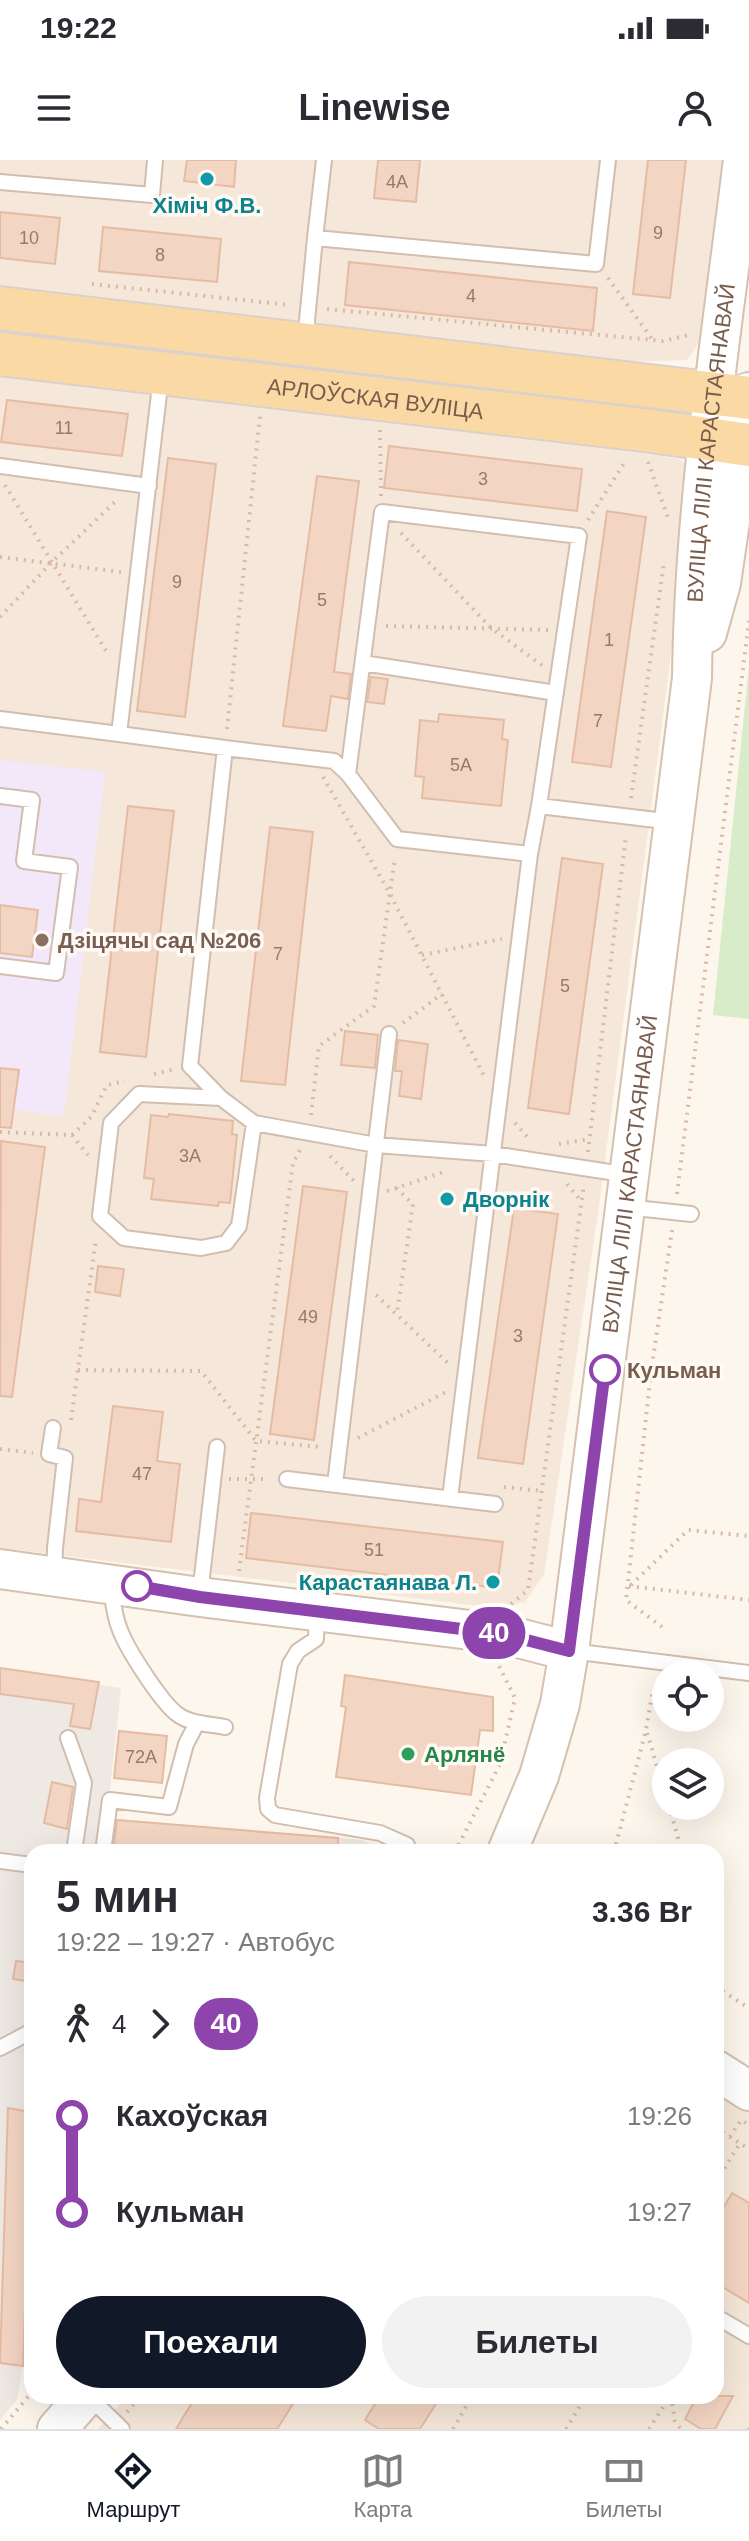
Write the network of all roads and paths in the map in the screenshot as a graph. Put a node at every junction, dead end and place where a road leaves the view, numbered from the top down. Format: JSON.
{"nodes":[{"id":1,"x":155,"y":160,"type":"edge"},
{"id":2,"x":324,"y":160,"type":"edge"},
{"id":3,"x":608,"y":160,"type":"edge"},
{"id":4,"x":743,"y":160,"type":"edge"},
{"id":5,"x":0,"y":182,"type":"edge"},
{"id":6,"x":315,"y":238,"type":"junction"},
{"id":7,"x":596,"y":264,"type":"junction"},
{"id":8,"x":92,"y":284,"type":"dead end"},
{"id":9,"x":0,"y":308,"type":"edge"},
{"id":10,"x":306,"y":326,"type":"junction"},
{"id":11,"x":689,"y":335,"type":"dead end"},
{"id":12,"x":652,"y":340,"type":"junction"},
{"id":13,"x":0,"y":354,"type":"edge"},
{"id":14,"x":162,"y":373,"type":"junction"},
{"id":15,"x":740,"y":395,"type":"edge"},
{"id":16,"x":246,"y":415,"type":"dead end"},
{"id":17,"x":380,"y":430,"type":"dead end"},
{"id":18,"x":733,"y":443,"type":"edge"},
{"id":19,"x":612,"y":457,"type":"dead end"},
{"id":20,"x":627,"y":459,"type":"junction"},
{"id":21,"x":0,"y":466,"type":"edge"},
{"id":22,"x":0,"y":477,"type":"edge"},
{"id":23,"x":141,"y":485,"type":"junction"},
{"id":24,"x":382,"y":512,"type":"junction"},
{"id":25,"x":670,"y":525,"type":"dead end"},
{"id":26,"x":579,"y":536,"type":"junction"},
{"id":27,"x":665,"y":555,"type":"dead end"},
{"id":28,"x":0,"y":557,"type":"edge"},
{"id":29,"x":52,"y":562,"type":"junction"},
{"id":30,"x":138,"y":575,"type":"junction"},
{"id":31,"x":0,"y":617,"type":"edge"},
{"id":32,"x":749,"y":621,"type":"edge"},
{"id":33,"x":367,"y":625,"type":"junction"},
{"id":34,"x":491,"y":628,"type":"junction"},
{"id":35,"x":565,"y":631,"type":"junction"},
{"id":36,"x":363,"y":663,"type":"junction"},
{"id":37,"x":558,"y":677,"type":"junction"},
{"id":38,"x":125,"y":683,"type":"junction"},
{"id":39,"x":556,"y":693,"type":"junction"},
{"id":40,"x":0,"y":719,"type":"edge"},
{"id":41,"x":119,"y":734,"type":"junction"},
{"id":42,"x":225,"y":748,"type":"junction"},
{"id":43,"x":311,"y":758,"type":"junction"},
{"id":44,"x":348,"y":774,"type":"junction"},
{"id":45,"x":0,"y":796,"type":"edge"},
{"id":46,"x":539,"y":806,"type":"junction"},
{"id":47,"x":628,"y":817,"type":"junction"},
{"id":48,"x":673,"y":822,"type":"junction"},
{"id":49,"x":530,"y":854,"type":"junction"},
{"id":50,"x":520,"y":935,"type":"junction"},
{"id":51,"x":422,"y":955,"type":"junction"},
{"id":52,"x":0,"y":966,"type":"edge"},
{"id":53,"x":442,"y":994,"type":"junction"},
{"id":54,"x":374,"y":1006,"type":"dead end"},
{"id":55,"x":389,"y":1034,"type":"junction"},
{"id":56,"x":221,"y":1098,"type":"junction"},
{"id":57,"x":499,"y":1104,"type":"junction"},
{"id":58,"x":254,"y":1123,"type":"junction"},
{"id":59,"x":0,"y":1132,"type":"edge"},
{"id":60,"x":309,"y":1134,"type":"junction"},
{"id":61,"x":590,"y":1139,"type":"junction"},
{"id":62,"x":376,"y":1145,"type":"junction"},
{"id":63,"x":537,"y":1147,"type":"junction"},
{"id":64,"x":493,"y":1154,"type":"junction"},
{"id":65,"x":551,"y":1163,"type":"junction"},
{"id":66,"x":586,"y":1169,"type":"junction"},
{"id":67,"x":105,"y":1176,"type":"junction"},
{"id":68,"x":396,"y":1188,"type":"dead end"},
{"id":69,"x":627,"y":1191,"type":"junction"},
{"id":70,"x":582,"y":1202,"type":"junction"},
{"id":71,"x":675,"y":1212,"type":"junction"},
{"id":72,"x":691,"y":1214,"type":"dead end"},
{"id":73,"x":100,"y":1216,"type":"junction"},
{"id":74,"x":360,"y":1279,"type":"junction"},
{"id":75,"x":397,"y":1314,"type":"junction"},
{"id":76,"x":78,"y":1370,"type":"junction"},
{"id":77,"x":466,"y":1381,"type":"junction"},
{"id":78,"x":53,"y":1428,"type":"dead end"},
{"id":79,"x":256,"y":1441,"type":"junction"},
{"id":80,"x":217,"y":1447,"type":"dead end"},
{"id":81,"x":340,"y":1448,"type":"junction"},
{"id":82,"x":0,"y":1449,"type":"edge"},
{"id":83,"x":49,"y":1454,"type":"junction"},
{"id":84,"x":65,"y":1458,"type":"junction"},
{"id":85,"x":214,"y":1479,"type":"junction"},
{"id":86,"x":251,"y":1479,"type":"junction"},
{"id":87,"x":287,"y":1479,"type":"joint"},
{"id":88,"x":335,"y":1484,"type":"junction"},
{"id":89,"x":450,"y":1498,"type":"junction"},
{"id":90,"x":495,"y":1504,"type":"dead end"},
{"id":91,"x":749,"y":1536,"type":"edge"},
{"id":92,"x":0,"y":1569,"type":"edge"},
{"id":93,"x":238,"y":1573,"type":"dead end"},
{"id":94,"x":54,"y":1576,"type":"junction"},
{"id":95,"x":110,"y":1583,"type":"junction"},
{"id":96,"x":629,"y":1586,"type":"junction"},
{"id":97,"x":200,"y":1597,"type":"junction"},
{"id":98,"x":749,"y":1600,"type":"edge"},
{"id":99,"x":510,"y":1604,"type":"dead end"},
{"id":100,"x":317,"y":1611,"type":"junction"},
{"id":101,"x":662,"y":1627,"type":"dead end"},
{"id":102,"x":569,"y":1651,"type":"junction"},
{"id":103,"x":497,"y":1663,"type":"dead end"},
{"id":104,"x":749,"y":1673,"type":"edge"},
{"id":105,"x":652,"y":1696,"type":"edge"},
{"id":106,"x":197,"y":1723,"type":"junction"},
{"id":107,"x":225,"y":1727,"type":"dead end"},
{"id":108,"x":646,"y":1730,"type":"junction"},
{"id":109,"x":68,"y":1738,"type":"dead end"},
{"id":110,"x":652,"y":1750,"type":"edge"},
{"id":111,"x":673,"y":1820,"type":"edge"},
{"id":112,"x":75,"y":1844,"type":"edge"},
{"id":113,"x":104,"y":1844,"type":"edge"},
{"id":114,"x":405,"y":1844,"type":"edge"},
{"id":115,"x":459,"y":1844,"type":"edge"},
{"id":116,"x":510,"y":1844,"type":"edge"},
{"id":117,"x":616,"y":1844,"type":"edge"},
{"id":118,"x":680,"y":1844,"type":"edge"},
{"id":119,"x":0,"y":1861,"type":"edge"},
{"id":120,"x":24,"y":1864,"type":"edge"},
{"id":121,"x":724,"y":1992,"type":"edge"},
{"id":122,"x":749,"y":2008,"type":"edge"},
{"id":123,"x":24,"y":2035,"type":"edge"},
{"id":124,"x":0,"y":2048,"type":"edge"},
{"id":125,"x":724,"y":2075,"type":"edge"},
{"id":126,"x":749,"y":2091,"type":"edge"},
{"id":127,"x":749,"y":2125,"type":"edge"},
{"id":128,"x":724,"y":2133,"type":"edge"},
{"id":129,"x":730,"y":2137,"type":"junction"},
{"id":130,"x":740,"y":2143,"type":"junction"},
{"id":131,"x":749,"y":2149,"type":"edge"},
{"id":132,"x":724,"y":2169,"type":"edge"},
{"id":133,"x":724,"y":2321,"type":"edge"},
{"id":134,"x":749,"y":2336,"type":"edge"},
{"id":135,"x":24,"y":2402,"type":"edge"},
{"id":136,"x":79,"y":2404,"type":"edge"},
{"id":137,"x":95,"y":2404,"type":"edge"},
{"id":138,"x":467,"y":2404,"type":"edge"},
{"id":139,"x":581,"y":2404,"type":"edge"},
{"id":140,"x":666,"y":2404,"type":"edge"},
{"id":141,"x":672,"y":2404,"type":"edge"},
{"id":142,"x":1,"y":2429,"type":"edge"},
{"id":143,"x":57,"y":2429,"type":"edge"},
{"id":144,"x":122,"y":2429,"type":"edge"},
{"id":145,"x":453,"y":2429,"type":"edge"},
{"id":146,"x":566,"y":2429,"type":"edge"},
{"id":147,"x":649,"y":2429,"type":"edge"},
{"id":148,"x":681,"y":2429,"type":"edge"}],
"edges":[{"from":1,"to":5,"type":"lane"},
{"from":2,"to":6,"type":"lane"},
{"from":3,"to":7,"type":"lane"},
{"from":4,"to":15,"type":"main road","name":"ВУЛІЦА ЛІЛІ КАРАСТАЯНАВАЙ"},
{"from":6,"to":7,"type":"lane"},
{"from":6,"to":10,"type":"lane"},
{"from":7,"to":12,"type":"path"},
{"from":8,"to":10,"type":"path"},
{"from":9,"to":10,"type":"main road","name":"АРЛОЎСКАЯ ВУЛІЦА"},
{"from":10,"to":12,"type":"path"},
{"from":10,"to":15,"type":"main road","name":"АРЛОЎСКАЯ ВУЛІЦА"},
{"from":11,"to":12,"type":"path"},
{"from":13,"to":14,"type":"main road","name":"АРЛОЎСКАЯ ВУЛІЦА"},
{"from":14,"to":18,"type":"main road","name":"АРЛОЎСКАЯ ВУЛІЦА"},
{"from":14,"to":23,"type":"lane"},
{"from":15,"to":18,"type":"main road","name":"ВУЛІЦА ЛІЛІ КАРАСТАЯНАВАЙ"},
{"from":16,"to":42,"type":"path"},
{"from":17,"to":24,"type":"path"},
{"from":18,"to":48,"type":"main road","name":"ВУЛІЦА ЛІЛІ КАРАСТАЯНАВАЙ"},
{"from":19,"to":20,"type":"path"},
{"from":20,"to":25,"type":"path"},
{"from":20,"to":26,"type":"path"},
{"from":21,"to":23,"type":"lane"},
{"from":22,"to":29,"type":"path"},
{"from":23,"to":29,"type":"path"},
{"from":23,"to":30,"type":"lane"},
{"from":24,"to":26,"type":"lane"},
{"from":24,"to":33,"type":"lane"},
{"from":24,"to":34,"type":"path"},
{"from":26,"to":35,"type":"lane"},
{"from":27,"to":47,"type":"path"},
{"from":28,"to":29,"type":"path"},
{"from":29,"to":30,"type":"path"},
{"from":29,"to":31,"type":"path"},
{"from":29,"to":38,"type":"path"},
{"from":30,"to":38,"type":"lane"},
{"from":32,"to":71,"type":"path"},
{"from":33,"to":34,"type":"path"},
{"from":33,"to":36,"type":"lane"},
{"from":34,"to":35,"type":"path"},
{"from":34,"to":37,"type":"path"},
{"from":35,"to":37,"type":"lane"},
{"from":36,"to":39,"type":"lane"},
{"from":36,"to":44,"type":"lane"},
{"from":37,"to":39,"type":"lane"},
{"from":38,"to":41,"type":"lane"},
{"from":39,"to":46,"type":"lane"},
{"from":40,"to":41,"type":"lane"},
{"from":41,"to":42,"type":"lane"},
{"from":42,"to":43,"type":"lane"},
{"from":42,"to":56,"type":"lane"},
{"from":43,"to":44,"type":"lane"},
{"from":43,"to":51,"type":"path"},
{"from":44,"to":49,"type":"lane"},
{"from":45,"to":52,"type":"lane"},
{"from":46,"to":47,"type":"lane"},
{"from":46,"to":49,"type":"lane"},
{"from":47,"to":48,"type":"lane"},
{"from":47,"to":61,"type":"path"},
{"from":48,"to":69,"type":"main road","name":"ВУЛІЦА ЛІЛІ КАРАСТАЯНАВАЙ"},
{"from":49,"to":50,"type":"lane"},
{"from":50,"to":51,"type":"path"},
{"from":50,"to":57,"type":"lane"},
{"from":51,"to":53,"type":"path"},
{"from":53,"to":55,"type":"path"},
{"from":53,"to":57,"type":"path"},
{"from":54,"to":55,"type":"path"},
{"from":55,"to":62,"type":"lane"},
{"from":56,"to":58,"type":"lane"},
{"from":56,"to":67,"type":"lane"},
{"from":57,"to":63,"type":"path"},
{"from":57,"to":64,"type":"lane"},
{"from":58,"to":60,"type":"lane"},
{"from":58,"to":73,"type":"lane"},
{"from":59,"to":67,"type":"path"},
{"from":60,"to":62,"type":"lane"},
{"from":60,"to":79,"type":"path"},
{"from":61,"to":63,"type":"path"},
{"from":61,"to":66,"type":"path"},
{"from":62,"to":64,"type":"lane"},
{"from":62,"to":74,"type":"lane"},
{"from":63,"to":65,"type":"path"},
{"from":64,"to":65,"type":"lane"},
{"from":64,"to":77,"type":"lane"},
{"from":65,"to":66,"type":"lane"},
{"from":65,"to":70,"type":"path"},
{"from":66,"to":69,"type":"lane"},
{"from":66,"to":70,"type":"path"},
{"from":67,"to":73,"type":"lane"},
{"from":68,"to":75,"type":"path"},
{"from":69,"to":71,"type":"lane"},
{"from":69,"to":102,"type":"main road","name":"ВУЛІЦА ЛІЛІ КАРАСТАЯНАВАЙ"},
{"from":70,"to":99,"type":"path"},
{"from":71,"to":72,"type":"lane"},
{"from":71,"to":96,"type":"path"},
{"from":73,"to":76,"type":"path"},
{"from":74,"to":75,"type":"path"},
{"from":74,"to":81,"type":"lane"},
{"from":75,"to":77,"type":"path"},
{"from":76,"to":79,"type":"path"},
{"from":76,"to":84,"type":"path"},
{"from":77,"to":81,"type":"path"},
{"from":77,"to":89,"type":"lane"},
{"from":78,"to":83,"type":"lane"},
{"from":79,"to":81,"type":"path"},
{"from":79,"to":86,"type":"path"},
{"from":80,"to":85,"type":"lane"},
{"from":81,"to":88,"type":"lane"},
{"from":82,"to":83,"type":"path"},
{"from":83,"to":84,"type":"lane"},
{"from":84,"to":94,"type":"lane"},
{"from":85,"to":86,"type":"path"},
{"from":85,"to":97,"type":"lane"},
{"from":86,"to":87,"type":"path"},
{"from":86,"to":93,"type":"path"},
{"from":87,"to":88,"type":"lane"},
{"from":88,"to":89,"type":"lane"},
{"from":89,"to":90,"type":"lane"},
{"from":91,"to":96,"type":"path"},
{"from":92,"to":94,"type":"main road"},
{"from":94,"to":95,"type":"main road"},
{"from":95,"to":97,"type":"main road"},
{"from":95,"to":106,"type":"lane"},
{"from":96,"to":98,"type":"path"},
{"from":96,"to":101,"type":"path"},
{"from":97,"to":100,"type":"main road"},
{"from":100,"to":102,"type":"main road"},
{"from":100,"to":114,"type":"lane"},
{"from":102,"to":104,"type":"lane"},
{"from":102,"to":116,"type":"main road","name":"ВУЛІЦА ЛІЛІ КАРАСТАЯНАВАЙ"},
{"from":103,"to":115,"type":"path"},
{"from":105,"to":108,"type":"path"},
{"from":106,"to":107,"type":"lane"},
{"from":106,"to":113,"type":"lane"},
{"from":108,"to":110,"type":"path"},
{"from":108,"to":117,"type":"path"},
{"from":109,"to":112,"type":"lane"},
{"from":111,"to":118,"type":"path"},
{"from":119,"to":120,"type":"lane"},
{"from":121,"to":122,"type":"path"},
{"from":123,"to":124,"type":"lane"},
{"from":125,"to":126,"type":"main road"},
{"from":127,"to":129,"type":"path"},
{"from":128,"to":129,"type":"path"},
{"from":129,"to":130,"type":"path"},
{"from":130,"to":131,"type":"path"},
{"from":130,"to":132,"type":"path"},
{"from":133,"to":134,"type":"lane"},
{"from":135,"to":142,"type":"path"},
{"from":136,"to":143,"type":"main road"},
{"from":137,"to":144,"type":"lane"},
{"from":138,"to":145,"type":"path"},
{"from":139,"to":146,"type":"path"},
{"from":140,"to":147,"type":"path"},
{"from":141,"to":148,"type":"path"}]}
